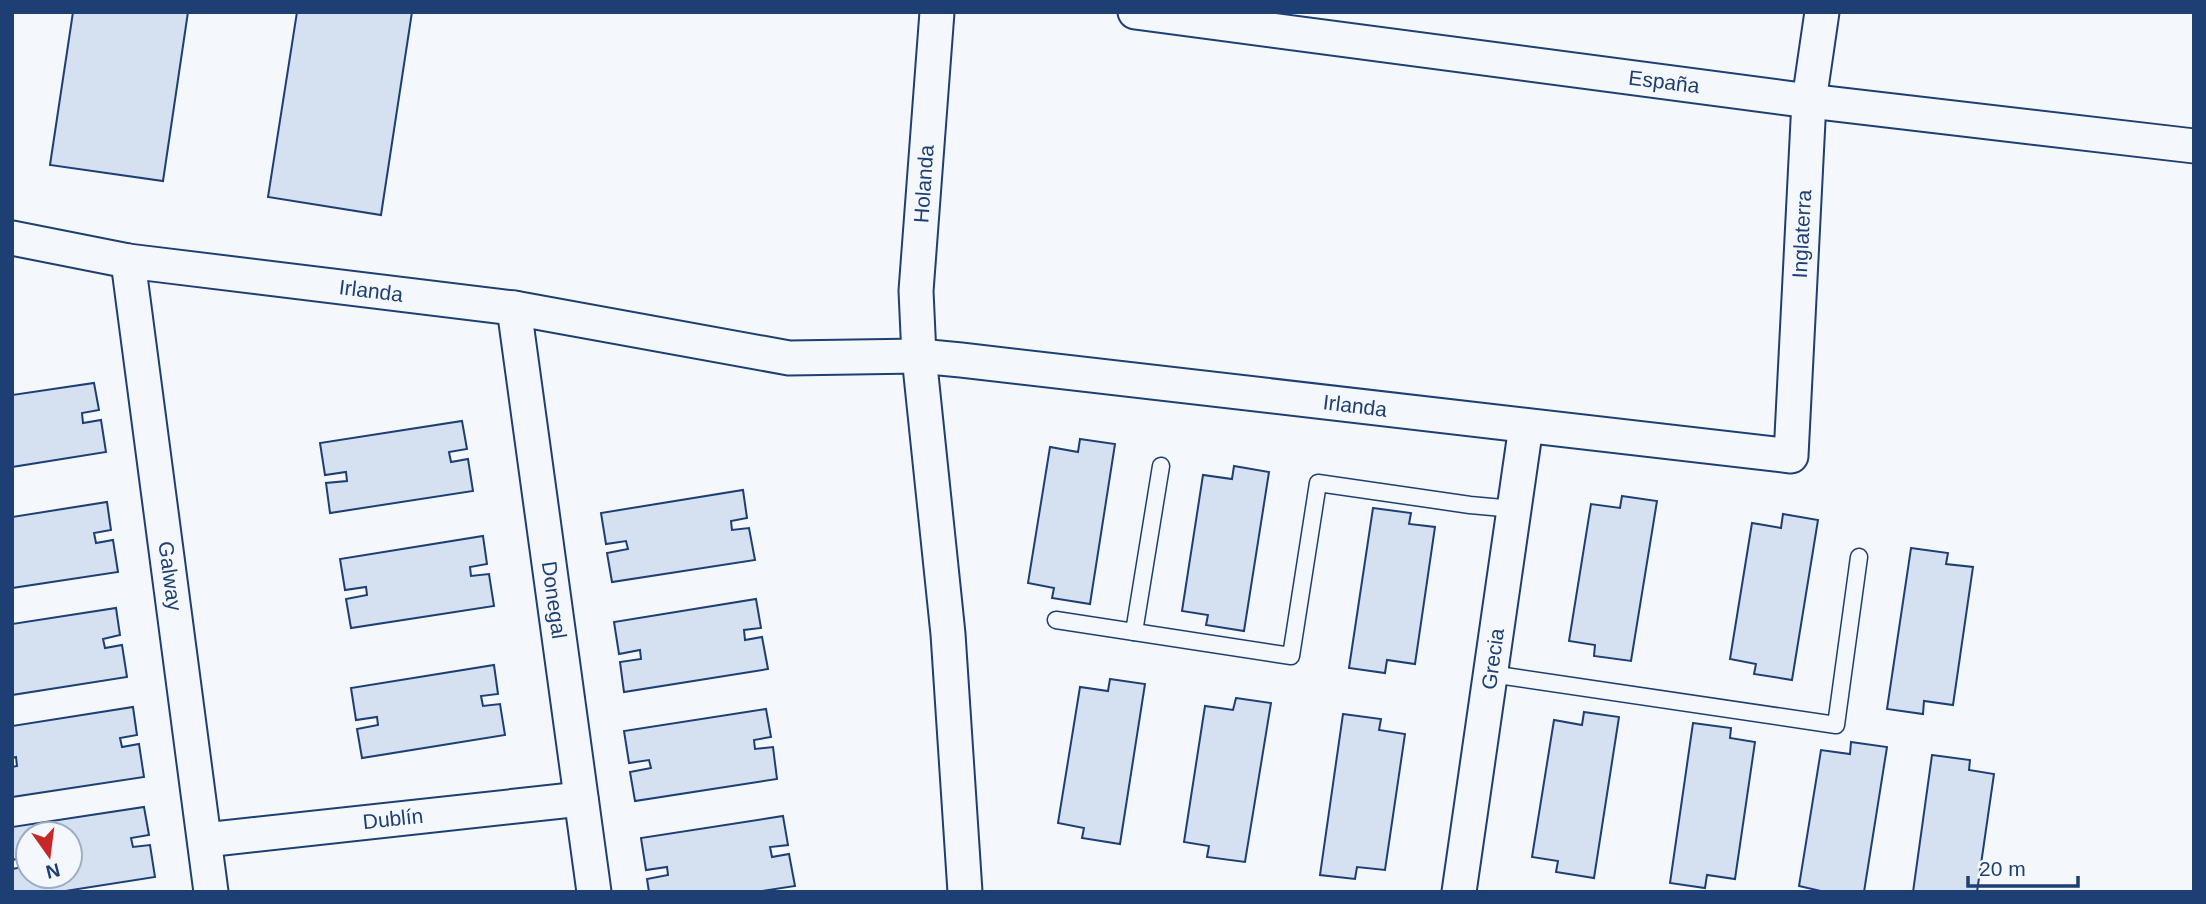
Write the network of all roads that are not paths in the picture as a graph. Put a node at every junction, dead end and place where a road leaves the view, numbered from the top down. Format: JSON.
{"nodes":[{"id":1,"x":937,"y":12,"type":"edge"},
{"id":2,"x":1135,"y":12,"type":"edge"},
{"id":3,"x":1822,"y":12,"type":"edge"},
{"id":4,"x":1809,"y":101,"type":"junction"},
{"id":5,"x":2194,"y":146,"type":"edge"},
{"id":6,"x":25,"y":241,"type":"edge"},
{"id":7,"x":128,"y":261,"type":"junction"},
{"id":8,"x":514,"y":308,"type":"junction"},
{"id":9,"x":919,"y":356,"type":"junction"},
{"id":10,"x":1526,"y":426,"type":"junction"},
{"id":11,"x":1791,"y":456,"type":"joint"},
{"id":12,"x":1161,"y":466,"type":"dead end"},
{"id":13,"x":1514,"y":509,"type":"junction"},
{"id":14,"x":1859,"y":557,"type":"dead end"},
{"id":15,"x":1056,"y":620,"type":"dead end"},
{"id":16,"x":1134,"y":632,"type":"junction"},
{"id":17,"x":1491,"y":674,"type":"junction"},
{"id":18,"x":581,"y":799,"type":"junction"},
{"id":19,"x":205,"y":840,"type":"junction"},
{"id":20,"x":211,"y":892,"type":"edge"},
{"id":21,"x":594,"y":892,"type":"edge"},
{"id":22,"x":965,"y":892,"type":"edge"},
{"id":23,"x":1459,"y":892,"type":"edge"}],
"edges":[{"from":1,"to":9,"type":"street","name":"Holanda"},
{"from":2,"to":4,"type":"street","name":"España"},
{"from":3,"to":4,"type":"street","name":"Inglaterra"},
{"from":4,"to":5,"type":"street","name":"España"},
{"from":4,"to":11,"type":"street","name":"Inglaterra"},
{"from":6,"to":7,"type":"street","name":"Irlanda"},
{"from":7,"to":8,"type":"street","name":"Irlanda"},
{"from":7,"to":19,"type":"street","name":"Galway"},
{"from":8,"to":9,"type":"street","name":"Irlanda"},
{"from":8,"to":18,"type":"street","name":"Donegal"},
{"from":9,"to":10,"type":"street","name":"Irlanda"},
{"from":9,"to":22,"type":"street","name":"Holanda"},
{"from":10,"to":11,"type":"street","name":"Irlanda"},
{"from":10,"to":13,"type":"street","name":"Grecia"},
{"from":12,"to":16,"type":"lane"},
{"from":13,"to":16,"type":"lane"},
{"from":13,"to":17,"type":"street","name":"Grecia"},
{"from":14,"to":17,"type":"lane"},
{"from":15,"to":16,"type":"lane"},
{"from":17,"to":23,"type":"street","name":"Grecia"},
{"from":18,"to":19,"type":"street","name":"Dublín"},
{"from":18,"to":21,"type":"street","name":"Donegal"},
{"from":19,"to":20,"type":"street","name":"Galway"}]}
